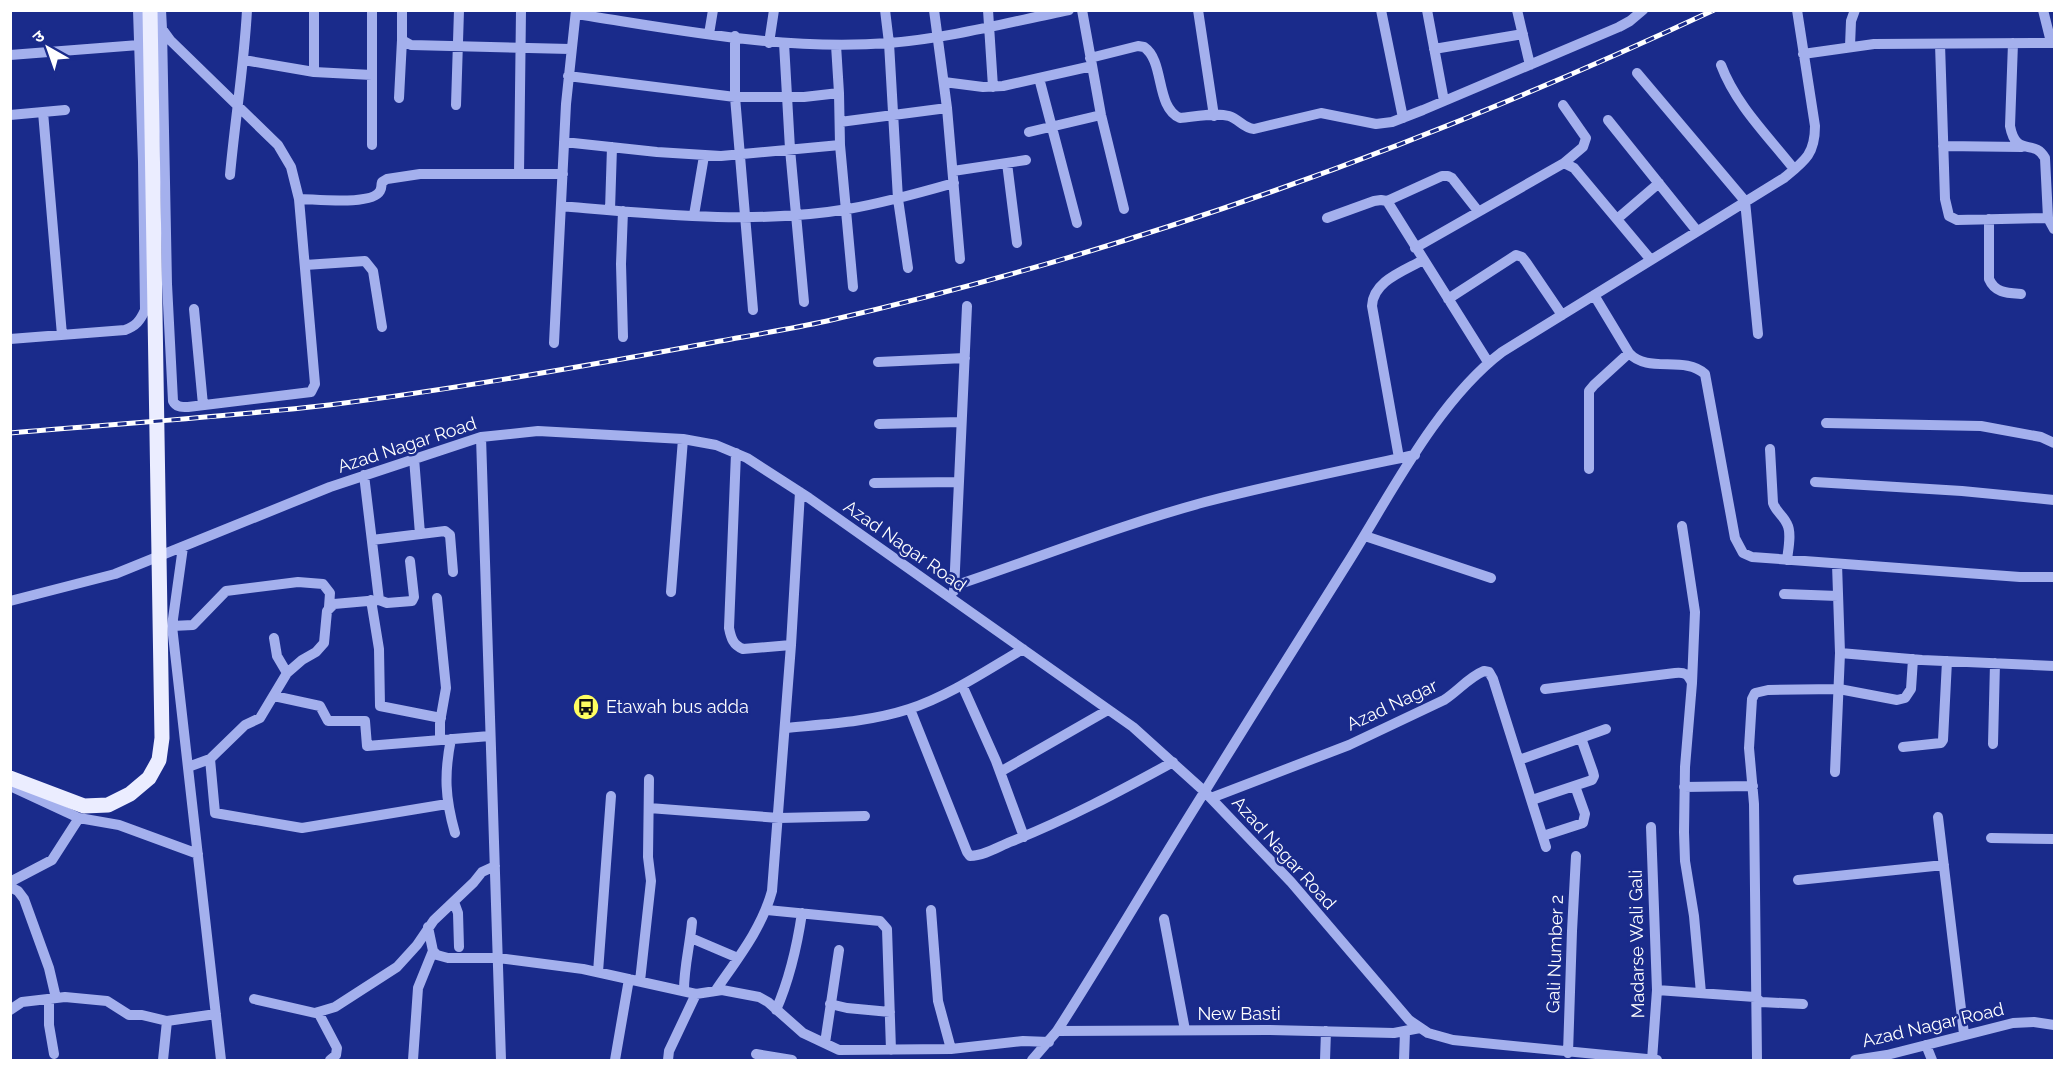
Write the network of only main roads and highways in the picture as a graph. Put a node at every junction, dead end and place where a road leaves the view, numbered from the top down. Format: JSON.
{"nodes":[{"id":1,"x":150,"y":10,"type":"edge"},
{"id":2,"x":10,"y":778,"type":"edge"}],
"edges":[{"from":1,"to":2,"type":"main road"}]}
